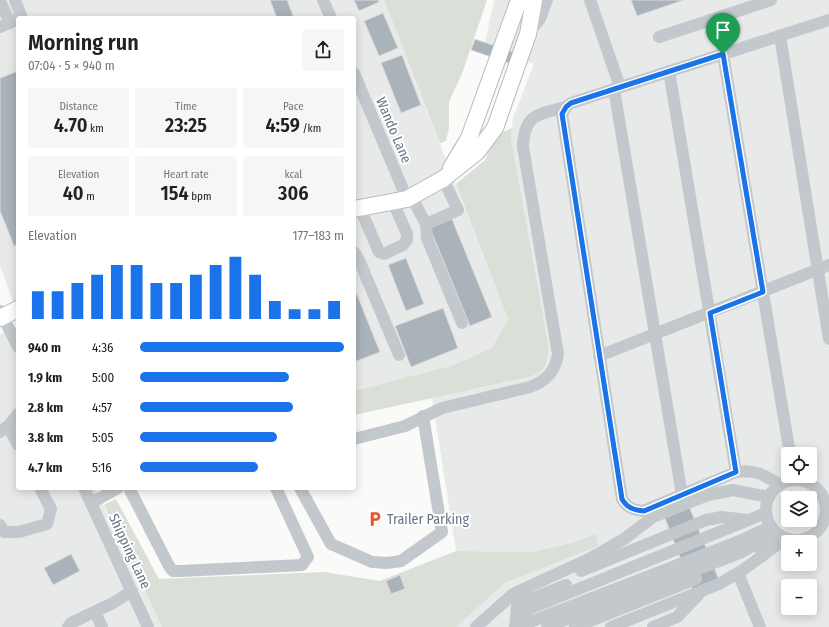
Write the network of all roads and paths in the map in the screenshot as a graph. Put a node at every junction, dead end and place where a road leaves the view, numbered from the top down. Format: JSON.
{"nodes":[{"id":1,"x":15,"y":0,"type":"edge"},
{"id":2,"x":323,"y":0,"type":"edge"},
{"id":3,"x":519,"y":0,"type":"edge"},
{"id":4,"x":534,"y":0,"type":"edge"},
{"id":5,"x":547,"y":0,"type":"edge"},
{"id":6,"x":590,"y":0,"type":"edge"},
{"id":7,"x":771,"y":0,"type":"edge"},
{"id":8,"x":0,"y":1,"type":"edge"},
{"id":9,"x":330,"y":16,"type":"edge"},
{"id":10,"x":15,"y":20,"type":"edge"},
{"id":11,"x":829,"y":20,"type":"edge"},
{"id":12,"x":528,"y":34,"type":"junction"},
{"id":13,"x":780,"y":36,"type":"junction"},
{"id":14,"x":659,"y":37,"type":"dead end"},
{"id":15,"x":723,"y":54,"type":"junction"},
{"id":16,"x":669,"y":71,"type":"junction"},
{"id":17,"x":356,"y":79,"type":"edge"},
{"id":18,"x":617,"y":88,"type":"junction"},
{"id":19,"x":566,"y":107,"type":"junction"},
{"id":20,"x":444,"y":179,"type":"junction"},
{"id":21,"x":404,"y":199,"type":"junction"},
{"id":22,"x":357,"y":209,"type":"edge"},
{"id":23,"x":426,"y":224,"type":"junction"},
{"id":24,"x":356,"y":255,"type":"edge"},
{"id":25,"x":823,"y":268,"type":"edge"},
{"id":26,"x":763,"y":292,"type":"junction"},
{"id":27,"x":16,"y":309,"type":"edge"},
{"id":28,"x":1,"y":313,"type":"edge"},
{"id":29,"x":710,"y":313,"type":"junction"},
{"id":30,"x":462,"y":323,"type":"dead end"},
{"id":31,"x":655,"y":334,"type":"junction"},
{"id":32,"x":829,"y":339,"type":"edge"},
{"id":33,"x":16,"y":343,"type":"edge"},
{"id":34,"x":399,"y":355,"type":"dead end"},
{"id":35,"x":599,"y":356,"type":"junction"},
{"id":36,"x":16,"y":416,"type":"edge"},
{"id":37,"x":423,"y":416,"type":"junction"},
{"id":38,"x":4,"y":429,"type":"edge"},
{"id":39,"x":356,"y":438,"type":"edge"},
{"id":40,"x":16,"y":443,"type":"edge"},
{"id":41,"x":789,"y":447,"type":"edge"},
{"id":42,"x":736,"y":472,"type":"junction"},
{"id":43,"x":784,"y":483,"type":"edge"},
{"id":44,"x":807,"y":483,"type":"edge"},
{"id":45,"x":780,"y":485,"type":"junction"},
{"id":46,"x":814,"y":487,"type":"junction"},
{"id":47,"x":41,"y":490,"type":"edge"},
{"id":48,"x":85,"y":490,"type":"edge"},
{"id":49,"x":114,"y":490,"type":"edge"},
{"id":50,"x":130,"y":490,"type":"edge"},
{"id":51,"x":277,"y":490,"type":"edge"},
{"id":52,"x":301,"y":490,"type":"edge"},
{"id":53,"x":829,"y":490,"type":"edge"},
{"id":54,"x":682,"y":495,"type":"junction"},
{"id":55,"x":769,"y":497,"type":"junction"},
{"id":56,"x":91,"y":503,"type":"junction"},
{"id":57,"x":744,"y":519,"type":"junction"},
{"id":58,"x":0,"y":525,"type":"edge"},
{"id":59,"x":774,"y":530,"type":"junction"},
{"id":60,"x":829,"y":531,"type":"edge"},
{"id":61,"x":814,"y":534,"type":"junction"},
{"id":62,"x":756,"y":560,"type":"junction"},
{"id":63,"x":738,"y":573,"type":"junction"},
{"id":64,"x":702,"y":591,"type":"junction"},
{"id":65,"x":132,"y":592,"type":"junction"},
{"id":66,"x":95,"y":612,"type":"junction"},
{"id":67,"x":68,"y":627,"type":"edge"},
{"id":68,"x":102,"y":627,"type":"edge"},
{"id":69,"x":148,"y":627,"type":"edge"},
{"id":70,"x":476,"y":627,"type":"edge"},
{"id":71,"x":516,"y":627,"type":"edge"},
{"id":72,"x":547,"y":627,"type":"edge"},
{"id":73,"x":563,"y":627,"type":"edge"},
{"id":74,"x":575,"y":627,"type":"edge"},
{"id":75,"x":592,"y":627,"type":"edge"},
{"id":76,"x":611,"y":627,"type":"edge"},
{"id":77,"x":653,"y":627,"type":"edge"},
{"id":78,"x":760,"y":627,"type":"edge"}],
"edges":[{"from":1,"to":10,"type":"street"},
{"from":2,"to":9,"type":"street"},
{"from":3,"to":20,"type":"main road"},
{"from":4,"to":12,"type":"main road"},
{"from":5,"to":12,"type":"street"},
{"from":6,"to":18,"type":"street"},
{"from":7,"to":14,"type":"street"},
{"from":8,"to":10,"type":"street"},
{"from":11,"to":13,"type":"street"},
{"from":12,"to":20,"type":"main road"},
{"from":13,"to":15,"type":"street"},
{"from":13,"to":25,"type":"street"},
{"from":15,"to":16,"type":"street"},
{"from":15,"to":26,"type":"street"},
{"from":16,"to":18,"type":"street"},
{"from":16,"to":29,"type":"street"},
{"from":17,"to":21,"type":"street","name":"Wando Lane"},
{"from":18,"to":19,"type":"street"},
{"from":18,"to":31,"type":"street"},
{"from":19,"to":35,"type":"street"},
{"from":19,"to":37,"type":"street"},
{"from":20,"to":21,"type":"main road"},
{"from":20,"to":23,"type":"street"},
{"from":21,"to":22,"type":"main road"},
{"from":21,"to":22,"type":"street"},
{"from":21,"to":23,"type":"street"},
{"from":23,"to":30,"type":"street"},
{"from":24,"to":34,"type":"street"},
{"from":25,"to":26,"type":"street"},
{"from":25,"to":32,"type":"street"},
{"from":26,"to":29,"type":"street"},
{"from":26,"to":41,"type":"street"},
{"from":27,"to":28,"type":"main road"},
{"from":28,"to":33,"type":"street"},
{"from":29,"to":31,"type":"street"},
{"from":29,"to":42,"type":"street"},
{"from":31,"to":35,"type":"street"},
{"from":31,"to":54,"type":"street"},
{"from":35,"to":54,"type":"street"},
{"from":36,"to":38,"type":"street"},
{"from":37,"to":39,"type":"street"},
{"from":37,"to":52,"type":"street"},
{"from":38,"to":40,"type":"street"},
{"from":42,"to":45,"type":"street"},
{"from":42,"to":54,"type":"street"},
{"from":43,"to":45,"type":"street"},
{"from":44,"to":46,"type":"street"},
{"from":45,"to":55,"type":"street"},
{"from":46,"to":53,"type":"street"},
{"from":46,"to":61,"type":"street"},
{"from":47,"to":58,"type":"street"},
{"from":48,"to":56,"type":"street","name":"Shipping Lane"},
{"from":49,"to":56,"type":"street"},
{"from":50,"to":51,"type":"street"},
{"from":55,"to":59,"type":"street"},
{"from":55,"to":70,"type":"street"},
{"from":56,"to":65,"type":"street","name":"Shipping Lane"},
{"from":57,"to":59,"type":"street"},
{"from":57,"to":71,"type":"street"},
{"from":57,"to":71,"type":"street"},
{"from":59,"to":61,"type":"street"},
{"from":59,"to":62,"type":"street"},
{"from":59,"to":71,"type":"street"},
{"from":59,"to":72,"type":"street"},
{"from":59,"to":73,"type":"street"},
{"from":59,"to":74,"type":"street"},
{"from":60,"to":61,"type":"street"},
{"from":62,"to":63,"type":"street"},
{"from":62,"to":75,"type":"street"},
{"from":63,"to":64,"type":"street"},
{"from":63,"to":78,"type":"street"},
{"from":64,"to":76,"type":"street"},
{"from":64,"to":77,"type":"street"},
{"from":65,"to":66,"type":"street"},
{"from":65,"to":69,"type":"street","name":"Shipping Lane"},
{"from":66,"to":67,"type":"street"},
{"from":66,"to":68,"type":"street"}]}
